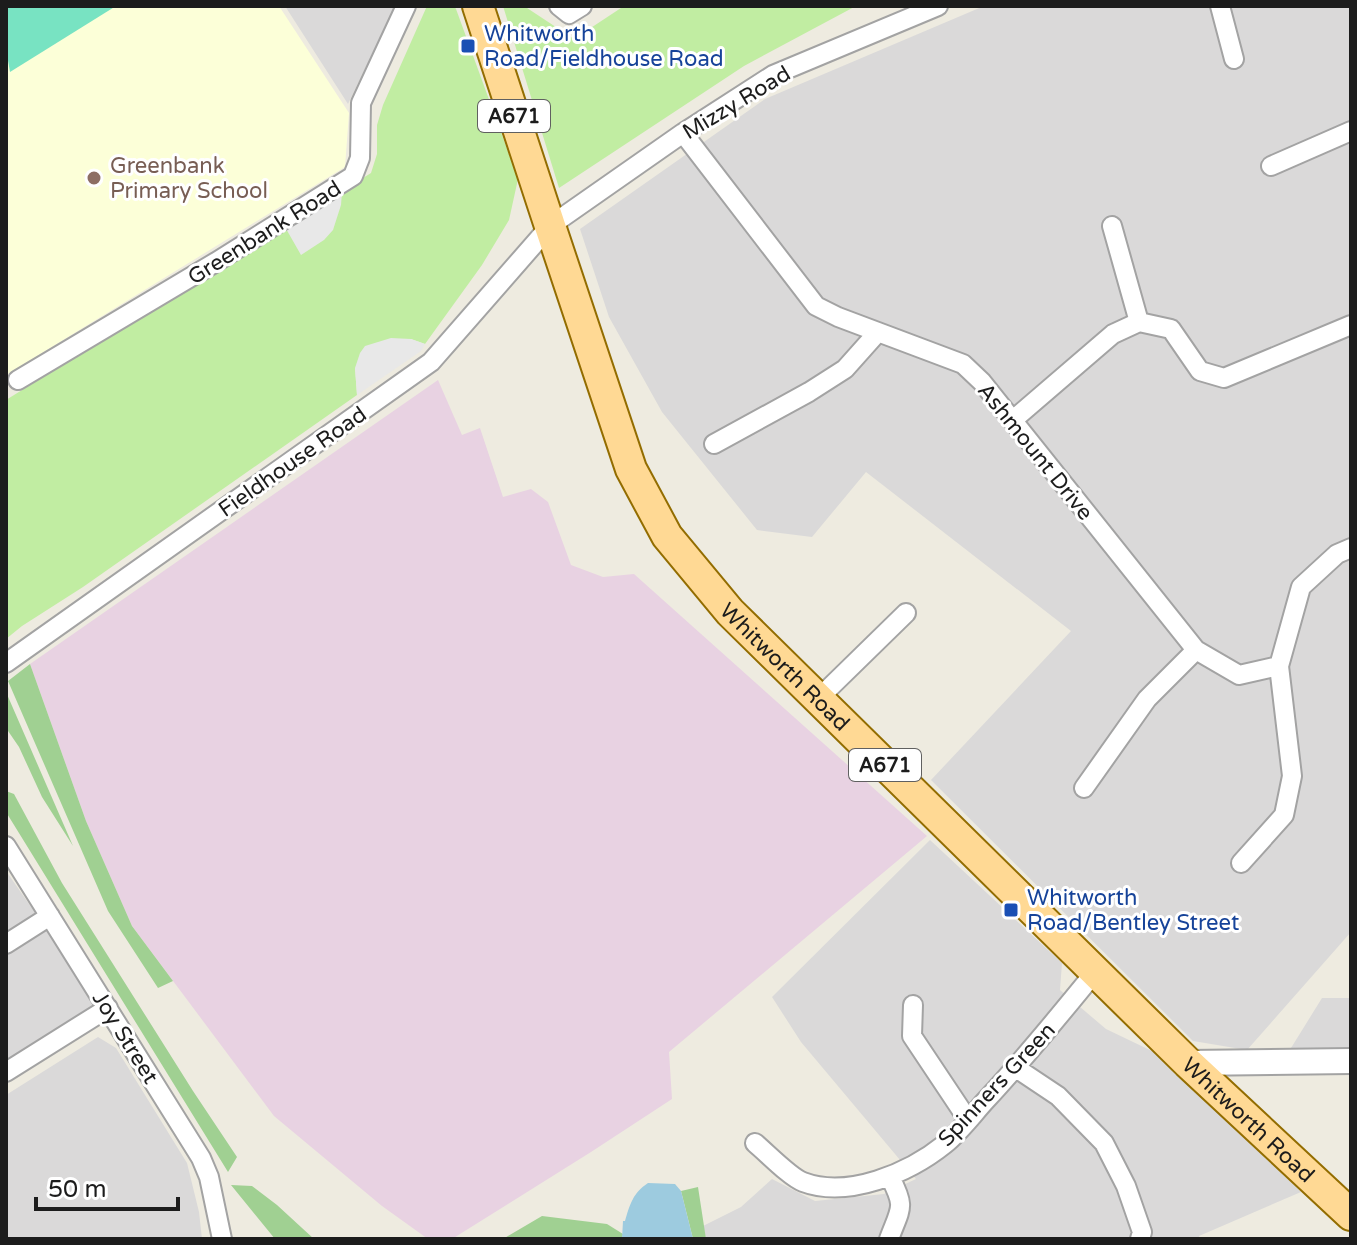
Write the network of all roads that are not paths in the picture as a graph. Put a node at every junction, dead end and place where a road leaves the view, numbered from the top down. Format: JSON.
{"nodes":[{"id":1,"x":406,"y":6,"type":"edge"},
{"id":2,"x":478,"y":6,"type":"edge"},
{"id":3,"x":559,"y":6,"type":"edge"},
{"id":4,"x":582,"y":6,"type":"edge"},
{"id":5,"x":938,"y":6,"type":"edge"},
{"id":6,"x":1220,"y":6,"type":"edge"},
{"id":7,"x":1234,"y":59,"type":"dead end"},
{"id":8,"x":1351,"y":131,"type":"edge"},
{"id":9,"x":683,"y":133,"type":"junction"},
{"id":10,"x":1271,"y":166,"type":"dead end"},
{"id":11,"x":550,"y":226,"type":"junction"},
{"id":12,"x":1112,"y":226,"type":"dead end"},
{"id":13,"x":1139,"y":322,"type":"junction"},
{"id":14,"x":1351,"y":325,"type":"edge"},
{"id":15,"x":878,"y":332,"type":"junction"},
{"id":16,"x":18,"y":380,"type":"dead end"},
{"id":17,"x":1013,"y":420,"type":"junction"},
{"id":18,"x":714,"y":444,"type":"dead end"},
{"id":19,"x":1351,"y":548,"type":"edge"},
{"id":20,"x":906,"y":613,"type":"dead end"},
{"id":21,"x":1196,"y":650,"type":"junction"},
{"id":22,"x":6,"y":663,"type":"edge"},
{"id":23,"x":1279,"y":666,"type":"junction"},
{"id":24,"x":818,"y":699,"type":"junction"},
{"id":25,"x":1084,"y":788,"type":"dead end"},
{"id":26,"x":6,"y":846,"type":"edge"},
{"id":27,"x":1241,"y":863,"type":"dead end"},
{"id":28,"x":50,"y":916,"type":"junction"},
{"id":29,"x":6,"y":944,"type":"edge"},
{"id":30,"x":1095,"y":972,"type":"junction"},
{"id":31,"x":913,"y":1005,"type":"dead end"},
{"id":32,"x":108,"y":1008,"type":"junction"},
{"id":33,"x":1351,"y":1061,"type":"edge"},
{"id":34,"x":1188,"y":1063,"type":"junction"},
{"id":35,"x":1016,"y":1068,"type":"junction"},
{"id":36,"x":6,"y":1072,"type":"edge"},
{"id":37,"x":968,"y":1120,"type":"junction"},
{"id":38,"x":755,"y":1143,"type":"dead end"},
{"id":39,"x":890,"y":1177,"type":"junction"},
{"id":40,"x":1351,"y":1215,"type":"edge"},
{"id":41,"x":222,"y":1239,"type":"edge"},
{"id":42,"x":889,"y":1239,"type":"edge"},
{"id":43,"x":1140,"y":1239,"type":"edge"}],
"edges":[{"from":1,"to":16,"type":"street","name":"Greenbank Road"},
{"from":2,"to":11,"type":"main road","name":"Whitworth Road","number":"A671"},
{"from":3,"to":4,"type":"street"},
{"from":5,"to":9,"type":"street","name":"Mizzy Road"},
{"from":6,"to":7,"type":"street"},
{"from":8,"to":10,"type":"street"},
{"from":9,"to":11,"type":"street","name":"Mizzy Road"},
{"from":9,"to":15,"type":"street","name":"Ashmount Drive"},
{"from":11,"to":22,"type":"street","name":"Fieldhouse Road"},
{"from":11,"to":24,"type":"main road","name":"Whitworth Road","number":"A671"},
{"from":12,"to":13,"type":"street"},
{"from":13,"to":14,"type":"street"},
{"from":13,"to":17,"type":"street"},
{"from":15,"to":17,"type":"street","name":"Ashmount Drive"},
{"from":15,"to":18,"type":"street"},
{"from":17,"to":21,"type":"street","name":"Ashmount Drive"},
{"from":19,"to":23,"type":"street"},
{"from":20,"to":24,"type":"street"},
{"from":21,"to":23,"type":"street","name":"Ashmount Drive"},
{"from":21,"to":25,"type":"street"},
{"from":23,"to":27,"type":"street"},
{"from":24,"to":30,"type":"main road","name":"Whitworth Road","number":"A671"},
{"from":26,"to":28,"type":"street","name":"Joy Street"},
{"from":28,"to":29,"type":"street"},
{"from":28,"to":32,"type":"street","name":"Joy Street"},
{"from":30,"to":34,"type":"main road","name":"Whitworth Road","number":"A671"},
{"from":30,"to":35,"type":"street","name":"Spinners Green"},
{"from":31,"to":37,"type":"street"},
{"from":32,"to":36,"type":"street"},
{"from":32,"to":41,"type":"street","name":"Joy Street"},
{"from":33,"to":34,"type":"street"},
{"from":34,"to":40,"type":"main road","name":"Whitworth Road","number":"A671"},
{"from":35,"to":37,"type":"street","name":"Spinners Green"},
{"from":35,"to":43,"type":"street"},
{"from":37,"to":39,"type":"street","name":"Spinners Green"},
{"from":38,"to":39,"type":"street","name":"Spinners Green"},
{"from":39,"to":42,"type":"street"}]}
